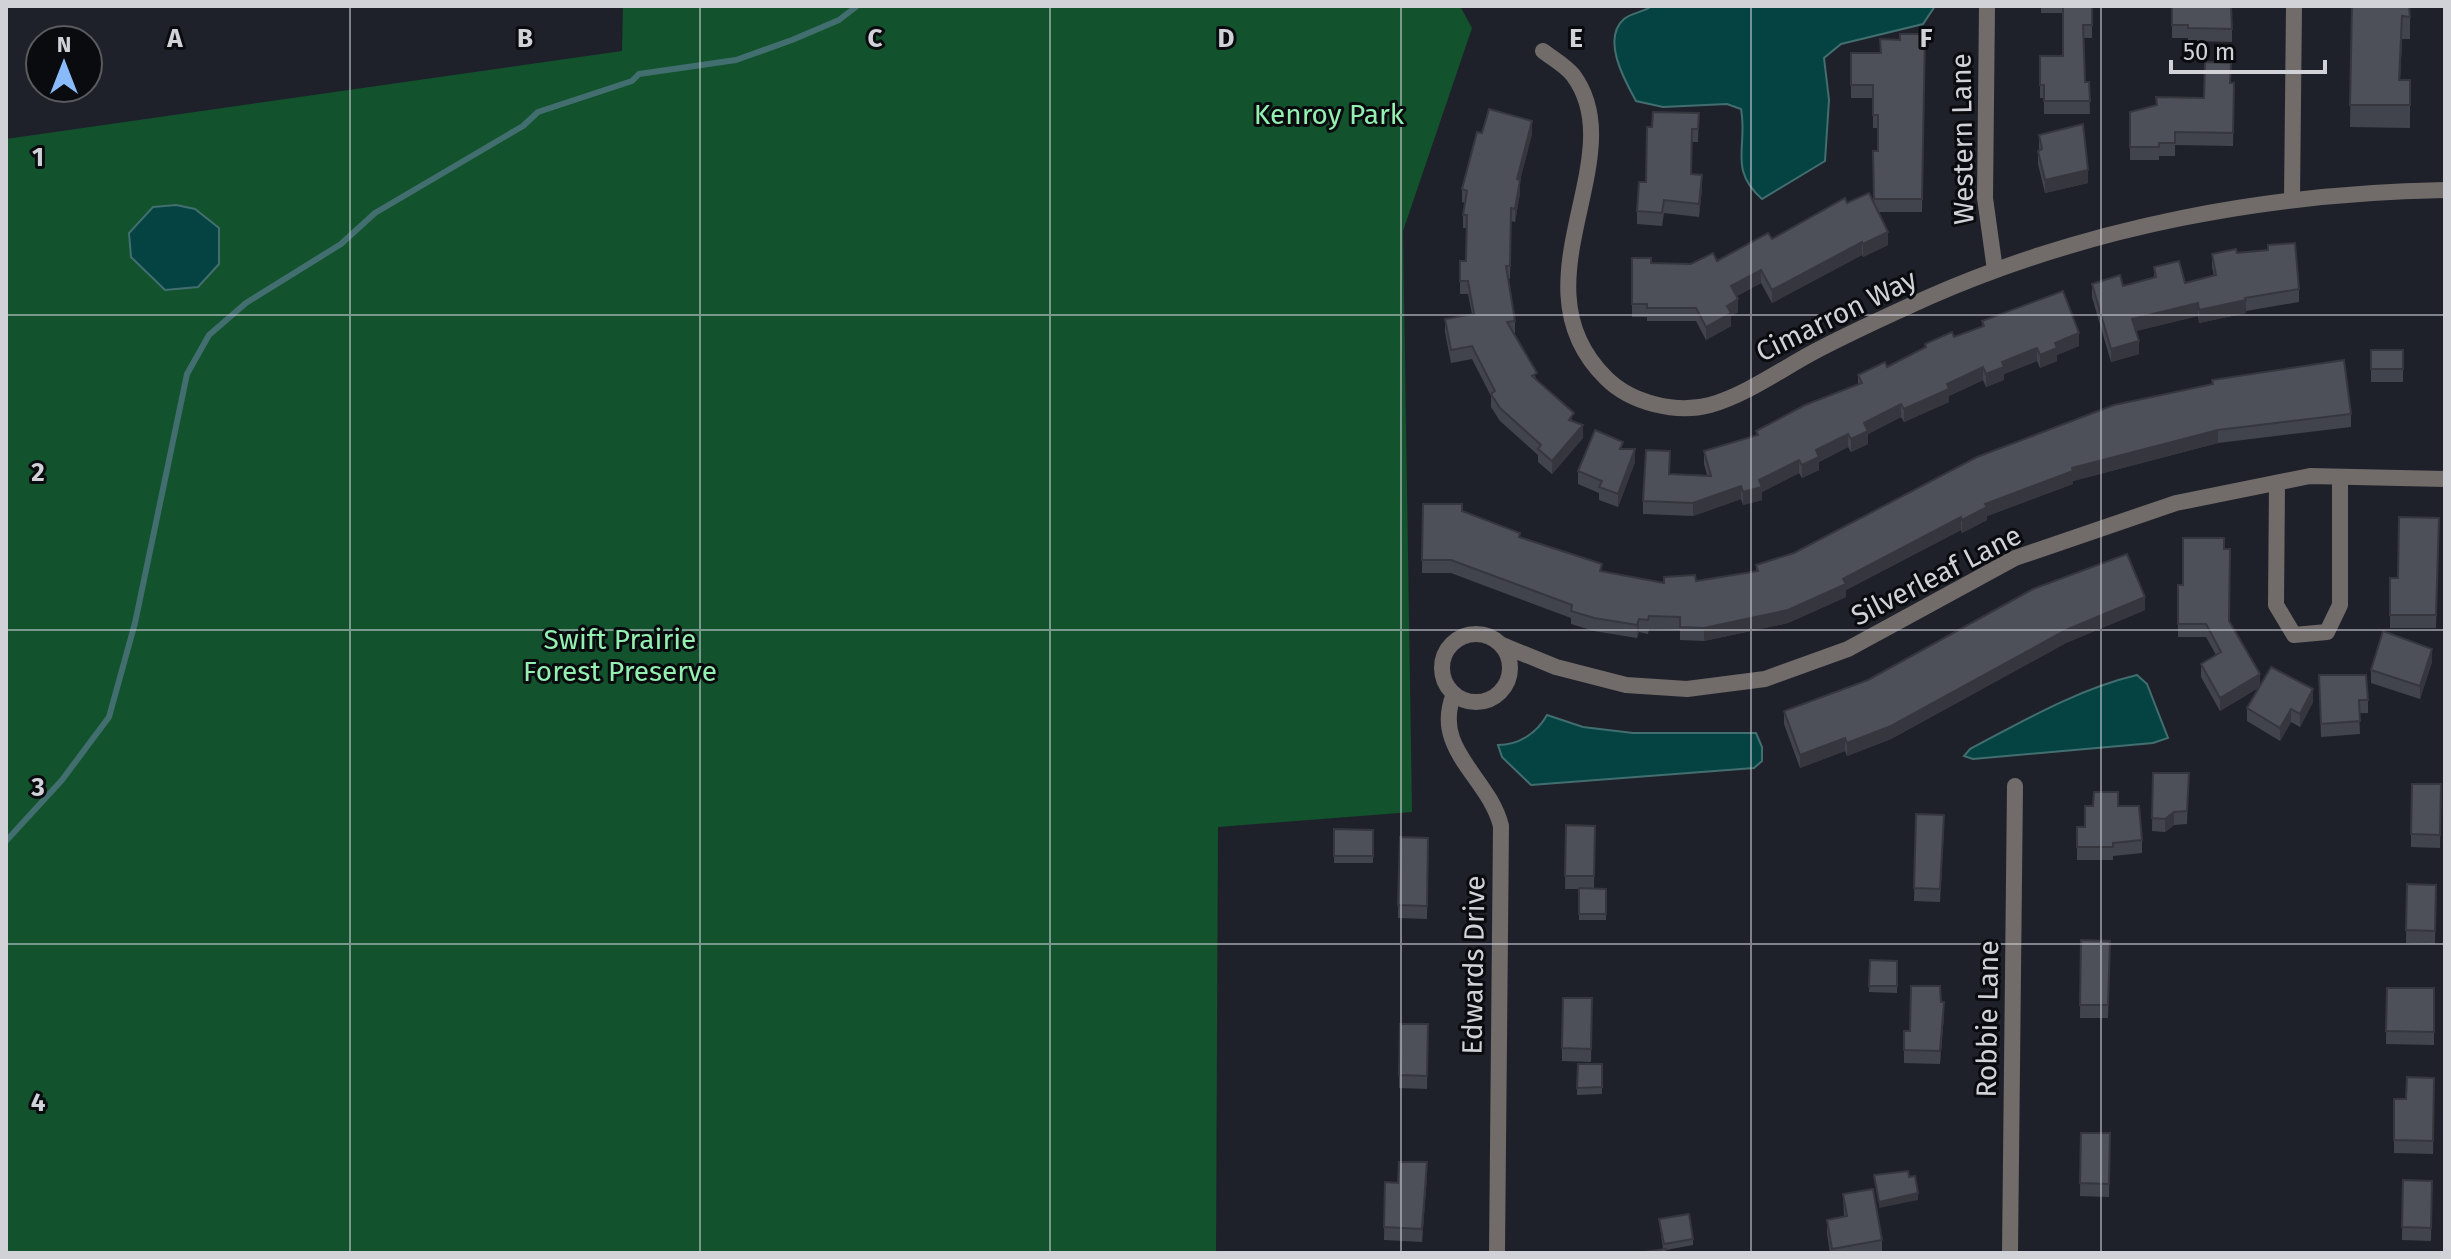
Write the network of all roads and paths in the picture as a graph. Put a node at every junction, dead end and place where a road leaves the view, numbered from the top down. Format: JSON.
{"nodes":[{"id":1,"x":1987,"y":6,"type":"edge"},
{"id":2,"x":2294,"y":6,"type":"edge"},
{"id":3,"x":1543,"y":51,"type":"dead end"},
{"id":4,"x":2445,"y":190,"type":"edge"},
{"id":5,"x":2292,"y":198,"type":"junction"},
{"id":6,"x":1995,"y":270,"type":"junction"},
{"id":7,"x":2340,"y":477,"type":"junction"},
{"id":8,"x":2445,"y":479,"type":"edge"},
{"id":9,"x":2277,"y":484,"type":"junction"},
{"id":10,"x":1502,"y":645,"type":"junction"},
{"id":11,"x":1454,"y":694,"type":"junction"},
{"id":12,"x":2015,"y":786,"type":"dead end"},
{"id":13,"x":1497,"y":1253,"type":"edge"},
{"id":14,"x":2010,"y":1253,"type":"edge"}],
"edges":[{"from":1,"to":6,"type":"street","name":"Western Lane"},
{"from":2,"to":5,"type":"street"},
{"from":3,"to":6,"type":"street","name":"Cimarron Way"},
{"from":4,"to":5,"type":"street","name":"Cimarron Way"},
{"from":5,"to":6,"type":"street","name":"Cimarron Way"},
{"from":7,"to":8,"type":"street","name":"Silverleaf Lane"},
{"from":7,"to":9,"type":"street","name":"Silverleaf Lane"},
{"from":7,"to":9,"type":"street"},
{"from":9,"to":10,"type":"street","name":"Silverleaf Lane"},
{"from":10,"to":11,"type":"street"},
{"from":10,"to":11,"type":"street","name":"Silverleaf Lane"},
{"from":11,"to":13,"type":"street","name":"Edwards Drive"},
{"from":12,"to":14,"type":"street","name":"Robbie Lane"}]}
